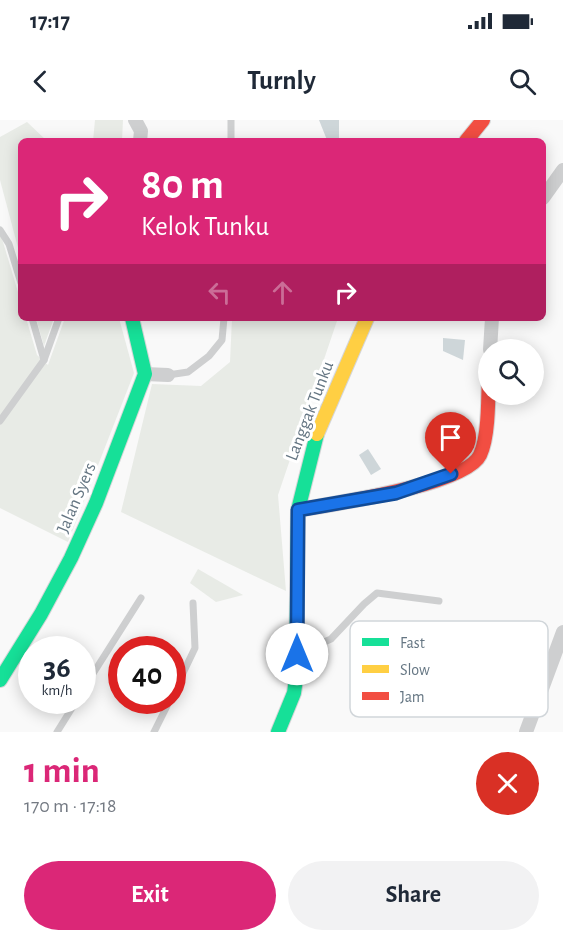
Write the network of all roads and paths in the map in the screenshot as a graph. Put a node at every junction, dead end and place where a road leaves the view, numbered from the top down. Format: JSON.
{"nodes":[{"id":1,"x":231,"y":120,"type":"edge"},
{"id":2,"x":483,"y":120,"type":"edge"},
{"id":3,"x":231,"y":138,"type":"edge"},
{"id":4,"x":468,"y":138,"type":"edge"},
{"id":5,"x":563,"y":170,"type":"edge"},
{"id":6,"x":546,"y":194,"type":"edge"},
{"id":7,"x":0,"y":230,"type":"edge"},
{"id":8,"x":18,"y":273,"type":"edge"},
{"id":9,"x":33,"y":321,"type":"edge"},
{"id":10,"x":58,"y":321,"type":"edge"},
{"id":11,"x":133,"y":321,"type":"edge"},
{"id":12,"x":224,"y":321,"type":"edge"},
{"id":13,"x":366,"y":321,"type":"edge"},
{"id":14,"x":492,"y":321,"type":"edge"},
{"id":15,"x":491,"y":339,"type":"edge"},
{"id":16,"x":44,"y":360,"type":"junction"},
{"id":17,"x":145,"y":374,"type":"junction"},
{"id":18,"x":168,"y":375,"type":"joint"},
{"id":19,"x":487,"y":405,"type":"edge"},
{"id":20,"x":0,"y":421,"type":"edge"},
{"id":21,"x":298,"y":510,"type":"junction"},
{"id":22,"x":141,"y":598,"type":"dead end"},
{"id":23,"x":439,"y":600,"type":"dead end"},
{"id":24,"x":193,"y":603,"type":"dead end"},
{"id":25,"x":563,"y":632,"type":"edge"},
{"id":26,"x":297,"y":654,"type":"junction"},
{"id":27,"x":186,"y":667,"type":"edge"},
{"id":28,"x":96,"y":669,"type":"edge"},
{"id":29,"x":548,"y":673,"type":"edge"},
{"id":30,"x":0,"y":680,"type":"edge"},
{"id":31,"x":68,"y":714,"type":"edge"},
{"id":32,"x":163,"y":714,"type":"edge"},
{"id":33,"x":532,"y":717,"type":"edge"},
{"id":34,"x":57,"y":732,"type":"edge"},
{"id":35,"x":154,"y":732,"type":"edge"},
{"id":36,"x":278,"y":732,"type":"edge"},
{"id":37,"x":526,"y":732,"type":"edge"}],
"edges":[{"from":1,"to":3,"type":"lane"},
{"from":2,"to":4,"type":"street"},
{"from":5,"to":6,"type":"street"},
{"from":7,"to":8,"type":"lane"},
{"from":9,"to":16,"type":"lane"},
{"from":10,"to":16,"type":"lane"},
{"from":11,"to":17,"type":"street"},
{"from":12,"to":18,"type":"lane"},
{"from":13,"to":21,"type":"street","name":"Langgak Tunku"},
{"from":14,"to":15,"type":"street"},
{"from":16,"to":20,"type":"lane"},
{"from":17,"to":18,"type":"street"},
{"from":17,"to":30,"type":"street","name":"Jalan Syers"},
{"from":19,"to":21,"type":"street"},
{"from":21,"to":26,"type":"street","name":"Langgak Tunku"},
{"from":22,"to":28,"type":"lane"},
{"from":23,"to":26,"type":"lane"},
{"from":24,"to":27,"type":"lane"},
{"from":25,"to":29,"type":"street"},
{"from":26,"to":36,"type":"street","name":"Langgak Tunku"},
{"from":31,"to":34,"type":"lane"},
{"from":32,"to":35,"type":"lane"},
{"from":33,"to":37,"type":"street"}]}
